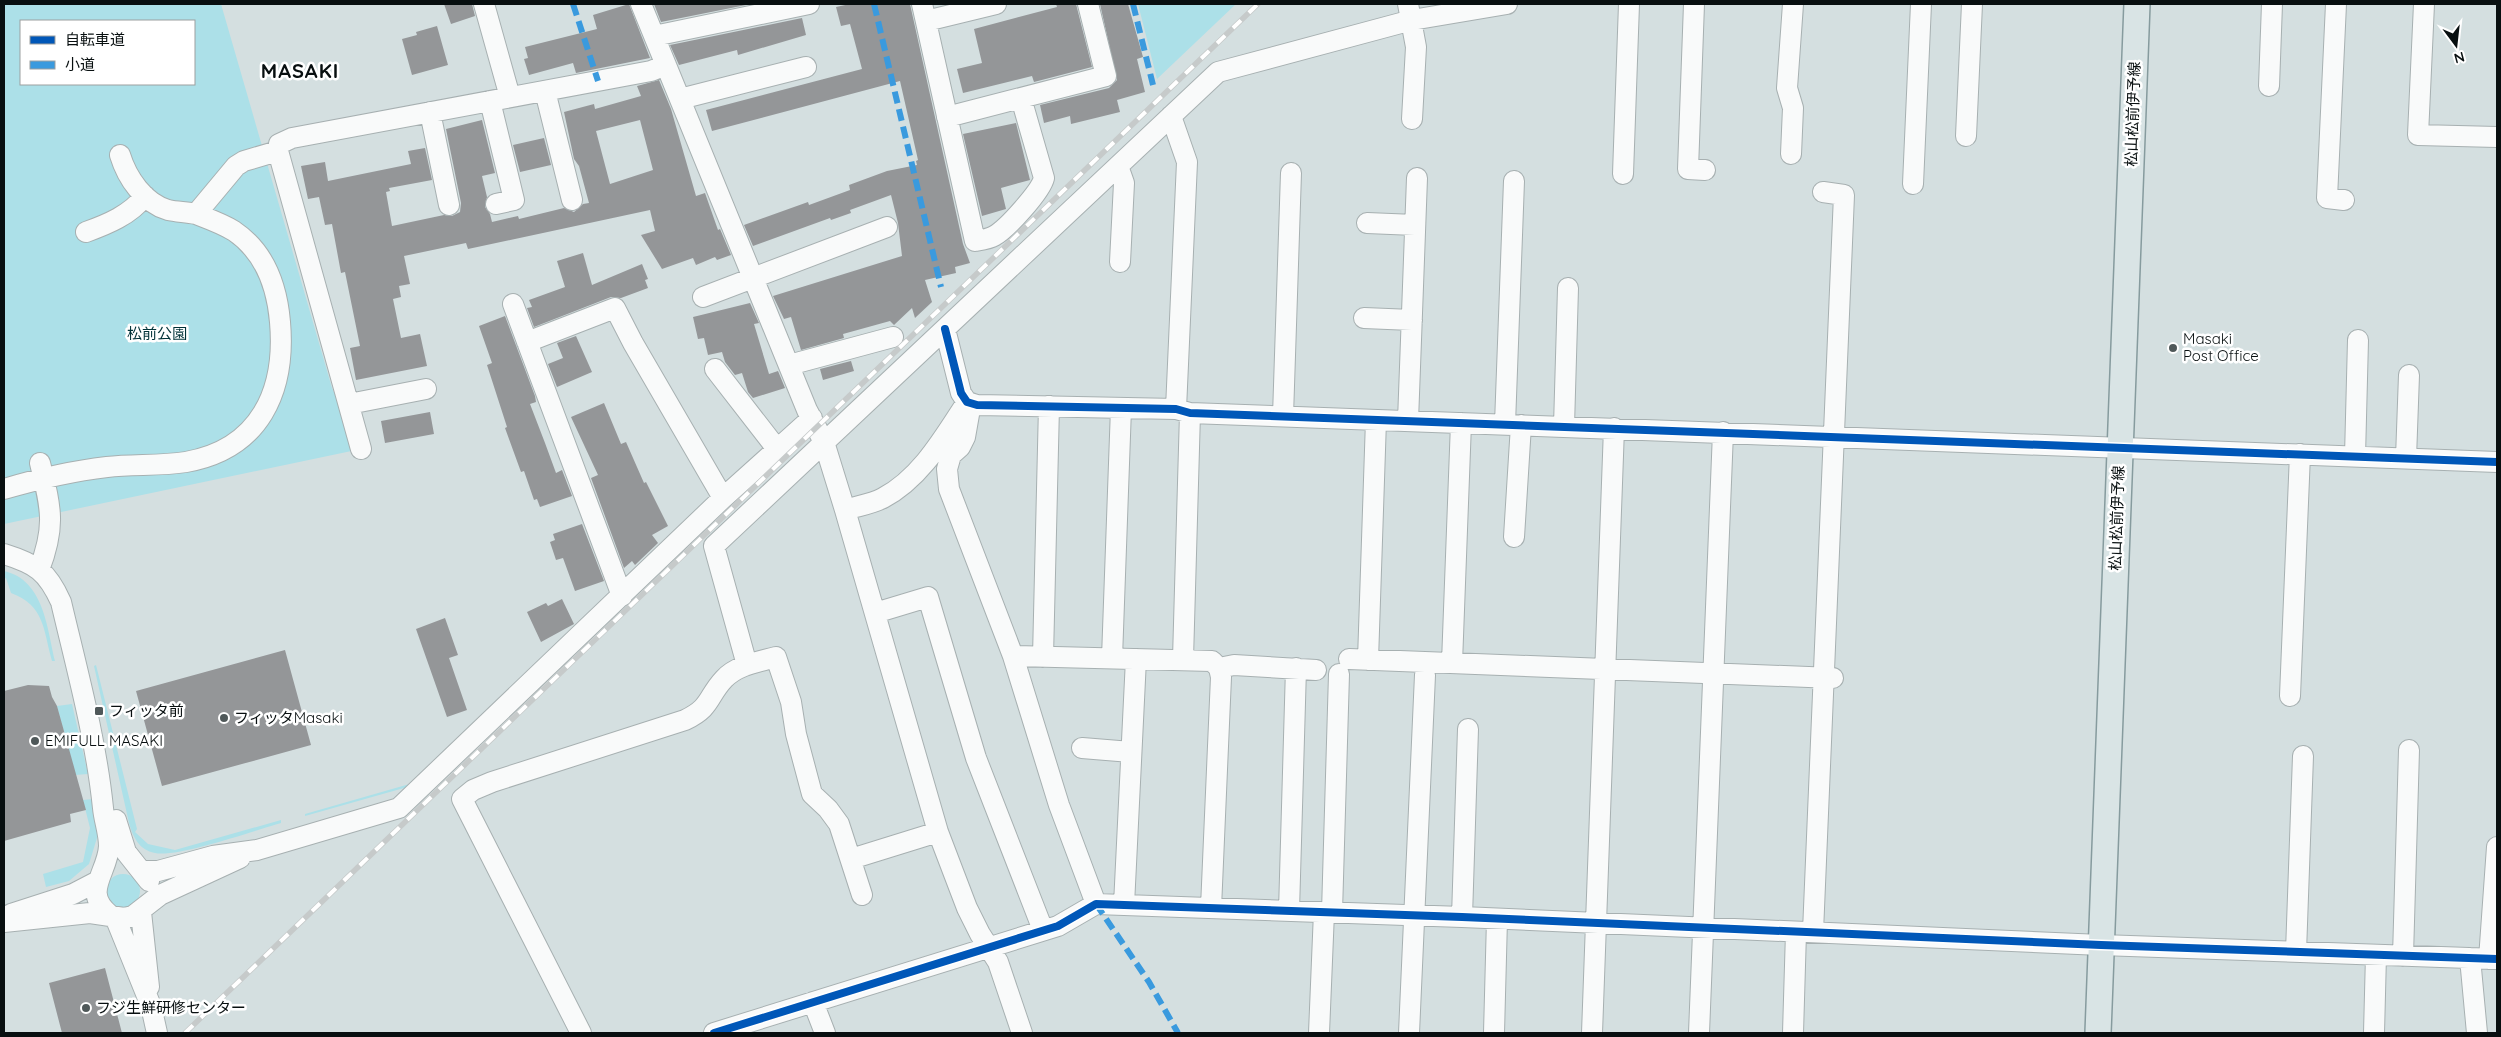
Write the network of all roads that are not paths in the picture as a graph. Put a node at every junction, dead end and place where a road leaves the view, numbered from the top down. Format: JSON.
{"nodes":[{"id":1,"x":484,"y":4,"type":"edge"},
{"id":2,"x":641,"y":4,"type":"edge"},
{"id":3,"x":809,"y":4,"type":"edge"},
{"id":4,"x":996,"y":4,"type":"edge"},
{"id":5,"x":1088,"y":4,"type":"edge"},
{"id":6,"x":1507,"y":4,"type":"edge"},
{"id":7,"x":1630,"y":4,"type":"edge"},
{"id":8,"x":1694,"y":4,"type":"edge"},
{"id":9,"x":1793,"y":4,"type":"edge"},
{"id":10,"x":1921,"y":4,"type":"edge"},
{"id":11,"x":1972,"y":4,"type":"edge"},
{"id":12,"x":2137,"y":4,"type":"edge"},
{"id":13,"x":2272,"y":4,"type":"edge"},
{"id":14,"x":2336,"y":4,"type":"edge"},
{"id":15,"x":2424,"y":4,"type":"edge"},
{"id":16,"x":924,"y":12,"type":"edge"},
{"id":17,"x":1410,"y":12,"type":"edge"},
{"id":18,"x":654,"y":36,"type":"junction"},
{"id":19,"x":666,"y":65,"type":"junction"},
{"id":20,"x":806,"y":67,"type":"dead end"},
{"id":21,"x":2269,"y":86,"type":"dead end"},
{"id":22,"x":546,"y":91,"type":"junction"},
{"id":23,"x":1021,"y":98,"type":"junction"},
{"id":24,"x":500,"y":99,"type":"junction"},
{"id":25,"x":680,"y":99,"type":"junction"},
{"id":26,"x":430,"y":112,"type":"junction"},
{"id":27,"x":1171,"y":116,"type":"junction"},
{"id":28,"x":948,"y":117,"type":"junction"},
{"id":29,"x":1412,"y":119,"type":"dead end"},
{"id":30,"x":1966,"y":136,"type":"dead end"},
{"id":31,"x":2497,"y":137,"type":"edge"},
{"id":32,"x":278,"y":151,"type":"junction"},
{"id":33,"x":1790,"y":154,"type":"dead end"},
{"id":34,"x":120,"y":155,"type":"dead end"},
{"id":35,"x":1118,"y":166,"type":"junction"},
{"id":36,"x":1705,"y":170,"type":"dead end"},
{"id":37,"x":1292,"y":173,"type":"dead end"},
{"id":38,"x":1623,"y":174,"type":"dead end"},
{"id":39,"x":1417,"y":178,"type":"dead end"},
{"id":40,"x":1514,"y":181,"type":"dead end"},
{"id":41,"x":1913,"y":184,"type":"dead end"},
{"id":42,"x":1823,"y":192,"type":"dead end"},
{"id":43,"x":145,"y":196,"type":"junction"},
{"id":44,"x":572,"y":200,"type":"dead end"},
{"id":45,"x":2344,"y":200,"type":"dead end"},
{"id":46,"x":496,"y":204,"type":"dead end"},
{"id":47,"x":449,"y":205,"type":"dead end"},
{"id":48,"x":196,"y":214,"type":"junction"},
{"id":49,"x":1367,"y":223,"type":"dead end"},
{"id":50,"x":1415,"y":225,"type":"junction"},
{"id":51,"x":886,"y":227,"type":"dead end"},
{"id":52,"x":86,"y":232,"type":"dead end"},
{"id":53,"x":1120,"y":262,"type":"dead end"},
{"id":54,"x":753,"y":276,"type":"junction"},
{"id":55,"x":1568,"y":288,"type":"dead end"},
{"id":56,"x":703,"y":297,"type":"dead end"},
{"id":57,"x":513,"y":304,"type":"dead end"},
{"id":58,"x":1364,"y":318,"type":"dead end"},
{"id":59,"x":1412,"y":320,"type":"junction"},
{"id":60,"x":945,"y":329,"type":"junction"},
{"id":61,"x":893,"y":337,"type":"dead end"},
{"id":62,"x":2358,"y":340,"type":"dead end"},
{"id":63,"x":527,"y":342,"type":"junction"},
{"id":64,"x":789,"y":365,"type":"junction"},
{"id":65,"x":715,"y":369,"type":"dead end"},
{"id":66,"x":2409,"y":375,"type":"dead end"},
{"id":67,"x":426,"y":388,"type":"dead end"},
{"id":68,"x":969,"y":402,"type":"junction"},
{"id":69,"x":349,"y":404,"type":"junction"},
{"id":70,"x":1049,"y":406,"type":"junction"},
{"id":71,"x":1121,"y":408,"type":"junction"},
{"id":72,"x":1183,"y":411,"type":"junction"},
{"id":73,"x":1283,"y":416,"type":"junction"},
{"id":74,"x":812,"y":418,"type":"junction"},
{"id":75,"x":1376,"y":420,"type":"junction"},
{"id":76,"x":1408,"y":421,"type":"junction"},
{"id":77,"x":1461,"y":423,"type":"junction"},
{"id":78,"x":1513,"y":424,"type":"junction"},
{"id":79,"x":1564,"y":426,"type":"junction"},
{"id":80,"x":1614,"y":428,"type":"junction"},
{"id":81,"x":1723,"y":432,"type":"junction"},
{"id":82,"x":1834,"y":436,"type":"junction"},
{"id":83,"x":824,"y":442,"type":"junction"},
{"id":84,"x":2120,"y":446,"type":"junction"},
{"id":85,"x":361,"y":449,"type":"dead end"},
{"id":86,"x":777,"y":449,"type":"junction"},
{"id":87,"x":2300,"y":454,"type":"junction"},
{"id":88,"x":2355,"y":456,"type":"junction"},
{"id":89,"x":2406,"y":458,"type":"junction"},
{"id":90,"x":2497,"y":462,"type":"edge"},
{"id":91,"x":42,"y":470,"type":"junction"},
{"id":92,"x":4,"y":489,"type":"edge"},
{"id":93,"x":722,"y":498,"type":"junction"},
{"id":94,"x":846,"y":510,"type":"junction"},
{"id":95,"x":1514,"y":538,"type":"dead end"},
{"id":96,"x":4,"y":554,"type":"edge"},
{"id":97,"x":39,"y":570,"type":"junction"},
{"id":98,"x":622,"y":596,"type":"junction"},
{"id":99,"x":875,"y":613,"type":"junction"},
{"id":100,"x":1013,"y":656,"type":"junction"},
{"id":101,"x":1043,"y":657,"type":"junction"},
{"id":102,"x":1112,"y":658,"type":"junction"},
{"id":103,"x":1136,"y":659,"type":"junction"},
{"id":104,"x":1183,"y":660,"type":"junction"},
{"id":105,"x":1452,"y":663,"type":"junction"},
{"id":106,"x":1352,"y":664,"type":"junction"},
{"id":107,"x":747,"y":665,"type":"junction"},
{"id":108,"x":1219,"y":668,"type":"junction"},
{"id":109,"x":1296,"y":668,"type":"junction"},
{"id":110,"x":1605,"y":669,"type":"junction"},
{"id":111,"x":1316,"y":670,"type":"dead end"},
{"id":112,"x":1714,"y":674,"type":"junction"},
{"id":113,"x":1425,"y":675,"type":"dead end"},
{"id":114,"x":1828,"y":678,"type":"junction"},
{"id":115,"x":2290,"y":696,"type":"dead end"},
{"id":116,"x":1468,"y":729,"type":"dead end"},
{"id":117,"x":1082,"y":748,"type":"dead end"},
{"id":118,"x":2409,"y":750,"type":"dead end"},
{"id":119,"x":1131,"y":752,"type":"junction"},
{"id":120,"x":2303,"y":756,"type":"dead end"},
{"id":121,"x":101,"y":783,"type":"junction"},
{"id":122,"x":938,"y":832,"type":"junction"},
{"id":123,"x":2497,"y":847,"type":"edge"},
{"id":124,"x":257,"y":850,"type":"junction"},
{"id":125,"x":851,"y":860,"type":"junction"},
{"id":126,"x":141,"y":869,"type":"junction"},
{"id":127,"x":100,"y":877,"type":"junction"},
{"id":128,"x":862,"y":895,"type":"dead end"},
{"id":129,"x":1096,"y":904,"type":"junction"},
{"id":130,"x":1124,"y":905,"type":"junction"},
{"id":131,"x":1211,"y":908,"type":"junction"},
{"id":132,"x":143,"y":909,"type":"junction"},
{"id":133,"x":1289,"y":911,"type":"junction"},
{"id":134,"x":1328,"y":912,"type":"junction"},
{"id":135,"x":1414,"y":915,"type":"junction"},
{"id":136,"x":112,"y":916,"type":"junction"},
{"id":137,"x":4,"y":917,"type":"edge"},
{"id":138,"x":1462,"y":917,"type":"junction"},
{"id":139,"x":1498,"y":919,"type":"junction"},
{"id":140,"x":4,"y":922,"type":"edge"},
{"id":141,"x":1596,"y":923,"type":"junction"},
{"id":142,"x":1704,"y":928,"type":"junction"},
{"id":143,"x":1043,"y":930,"type":"junction"},
{"id":144,"x":1804,"y":932,"type":"junction"},
{"id":145,"x":2102,"y":945,"type":"junction"},
{"id":146,"x":988,"y":947,"type":"junction"},
{"id":147,"x":2296,"y":952,"type":"junction"},
{"id":148,"x":2376,"y":955,"type":"junction"},
{"id":149,"x":2402,"y":956,"type":"junction"},
{"id":150,"x":2485,"y":959,"type":"edge"},
{"id":151,"x":814,"y":1002,"type":"junction"},
{"id":152,"x":150,"y":1006,"type":"junction"},
{"id":153,"x":157,"y":1033,"type":"edge"},
{"id":154,"x":581,"y":1033,"type":"edge"},
{"id":155,"x":714,"y":1033,"type":"edge"},
{"id":156,"x":825,"y":1033,"type":"edge"},
{"id":157,"x":1022,"y":1033,"type":"edge"},
{"id":158,"x":1319,"y":1033,"type":"edge"},
{"id":159,"x":1409,"y":1033,"type":"edge"},
{"id":160,"x":1494,"y":1033,"type":"edge"},
{"id":161,"x":1592,"y":1033,"type":"edge"},
{"id":162,"x":1699,"y":1033,"type":"edge"},
{"id":163,"x":1793,"y":1033,"type":"edge"},
{"id":164,"x":2098,"y":1033,"type":"edge"},
{"id":165,"x":2374,"y":1033,"type":"edge"},
{"id":166,"x":2477,"y":1033,"type":"edge"}],
"edges":[{"from":1,"to":24,"type":"street"},
{"from":2,"to":18,"type":"street"},
{"from":3,"to":18,"type":"street"},
{"from":4,"to":16,"type":"street"},
{"from":5,"to":23,"type":"street"},
{"from":6,"to":17,"type":"street"},
{"from":7,"to":38,"type":"street"},
{"from":8,"to":36,"type":"street"},
{"from":9,"to":33,"type":"street"},
{"from":10,"to":41,"type":"street"},
{"from":11,"to":30,"type":"street"},
{"from":12,"to":84,"type":"main road","name":"松山松前伊予線"},
{"from":13,"to":21,"type":"street"},
{"from":14,"to":45,"type":"street"},
{"from":15,"to":31,"type":"street"},
{"from":16,"to":28,"type":"street"},
{"from":17,"to":27,"type":"street"},
{"from":17,"to":29,"type":"street"},
{"from":18,"to":19,"type":"street"},
{"from":19,"to":22,"type":"street"},
{"from":19,"to":25,"type":"street"},
{"from":20,"to":25,"type":"street"},
{"from":22,"to":24,"type":"street"},
{"from":22,"to":44,"type":"street"},
{"from":23,"to":28,"type":"street"},
{"from":23,"to":28,"type":"street"},
{"from":24,"to":26,"type":"street"},
{"from":24,"to":46,"type":"street"},
{"from":25,"to":54,"type":"street"},
{"from":26,"to":32,"type":"street"},
{"from":26,"to":47,"type":"street"},
{"from":27,"to":35,"type":"street"},
{"from":27,"to":72,"type":"street"},
{"from":32,"to":48,"type":"street"},
{"from":32,"to":69,"type":"street"},
{"from":34,"to":43,"type":"street"},
{"from":35,"to":53,"type":"street"},
{"from":35,"to":60,"type":"street"},
{"from":37,"to":73,"type":"street"},
{"from":39,"to":50,"type":"street"},
{"from":40,"to":78,"type":"street"},
{"from":42,"to":82,"type":"street"},
{"from":43,"to":48,"type":"street"},
{"from":43,"to":52,"type":"street"},
{"from":48,"to":91,"type":"street"},
{"from":49,"to":50,"type":"street"},
{"from":50,"to":59,"type":"street"},
{"from":51,"to":54,"type":"street"},
{"from":54,"to":56,"type":"street"},
{"from":54,"to":64,"type":"street"},
{"from":55,"to":79,"type":"street"},
{"from":57,"to":63,"type":"street"},
{"from":58,"to":59,"type":"street"},
{"from":59,"to":76,"type":"street"},
{"from":60,"to":68,"type":"street"},
{"from":60,"to":83,"type":"street"},
{"from":61,"to":64,"type":"street"},
{"from":62,"to":88,"type":"street"},
{"from":63,"to":93,"type":"street"},
{"from":63,"to":98,"type":"street"},
{"from":64,"to":74,"type":"street"},
{"from":65,"to":86,"type":"street"},
{"from":66,"to":89,"type":"street"},
{"from":67,"to":69,"type":"street"},
{"from":68,"to":70,"type":"street"},
{"from":68,"to":94,"type":"street"},
{"from":68,"to":100,"type":"street"},
{"from":69,"to":85,"type":"street"},
{"from":70,"to":71,"type":"street"},
{"from":70,"to":101,"type":"street"},
{"from":71,"to":72,"type":"street"},
{"from":71,"to":102,"type":"street"},
{"from":72,"to":73,"type":"street"},
{"from":72,"to":104,"type":"street"},
{"from":73,"to":75,"type":"street"},
{"from":74,"to":83,"type":"street"},
{"from":74,"to":86,"type":"street"},
{"from":75,"to":76,"type":"street"},
{"from":75,"to":106,"type":"street"},
{"from":76,"to":77,"type":"street"},
{"from":77,"to":78,"type":"street"},
{"from":77,"to":105,"type":"street"},
{"from":78,"to":79,"type":"street"},
{"from":78,"to":95,"type":"street"},
{"from":79,"to":80,"type":"street"},
{"from":80,"to":81,"type":"street"},
{"from":80,"to":110,"type":"street"},
{"from":81,"to":82,"type":"street"},
{"from":81,"to":112,"type":"street"},
{"from":82,"to":84,"type":"street"},
{"from":82,"to":114,"type":"street"},
{"from":83,"to":94,"type":"street"},
{"from":83,"to":107,"type":"street"},
{"from":84,"to":87,"type":"street"},
{"from":84,"to":145,"type":"main road","name":"松山松前伊予線"},
{"from":86,"to":93,"type":"street"},
{"from":87,"to":88,"type":"street"},
{"from":87,"to":115,"type":"street"},
{"from":88,"to":89,"type":"street"},
{"from":89,"to":90,"type":"street"},
{"from":91,"to":92,"type":"street"},
{"from":91,"to":97,"type":"street"},
{"from":93,"to":98,"type":"street"},
{"from":94,"to":99,"type":"street"},
{"from":96,"to":97,"type":"street"},
{"from":97,"to":121,"type":"street"},
{"from":98,"to":124,"type":"street"},
{"from":99,"to":122,"type":"street"},
{"from":99,"to":143,"type":"street"},
{"from":100,"to":101,"type":"street"},
{"from":100,"to":129,"type":"street"},
{"from":101,"to":102,"type":"street"},
{"from":102,"to":103,"type":"street"},
{"from":103,"to":104,"type":"street"},
{"from":103,"to":119,"type":"street"},
{"from":104,"to":108,"type":"street"},
{"from":105,"to":106,"type":"street"},
{"from":105,"to":110,"type":"street"},
{"from":106,"to":134,"type":"street"},
{"from":107,"to":125,"type":"street"},
{"from":107,"to":154,"type":"street"},
{"from":108,"to":109,"type":"street"},
{"from":108,"to":131,"type":"street"},
{"from":109,"to":111,"type":"street"},
{"from":109,"to":133,"type":"street"},
{"from":110,"to":112,"type":"street"},
{"from":110,"to":141,"type":"street"},
{"from":112,"to":114,"type":"street"},
{"from":112,"to":142,"type":"street"},
{"from":113,"to":135,"type":"street"},
{"from":114,"to":144,"type":"street"},
{"from":116,"to":138,"type":"street"},
{"from":117,"to":119,"type":"street"},
{"from":118,"to":149,"type":"street"},
{"from":119,"to":130,"type":"street"},
{"from":120,"to":147,"type":"street"},
{"from":121,"to":126,"type":"street"},
{"from":121,"to":127,"type":"street"},
{"from":122,"to":125,"type":"street"},
{"from":122,"to":146,"type":"street"},
{"from":123,"to":150,"type":"street"},
{"from":124,"to":126,"type":"street"},
{"from":124,"to":132,"type":"street"},
{"from":125,"to":128,"type":"street"},
{"from":126,"to":127,"type":"street"},
{"from":126,"to":132,"type":"street"},
{"from":127,"to":136,"type":"street"},
{"from":127,"to":137,"type":"street"},
{"from":129,"to":130,"type":"street"},
{"from":129,"to":143,"type":"street"},
{"from":130,"to":131,"type":"street"},
{"from":131,"to":133,"type":"street"},
{"from":132,"to":136,"type":"street"},
{"from":132,"to":152,"type":"street"},
{"from":133,"to":134,"type":"street"},
{"from":134,"to":135,"type":"street"},
{"from":134,"to":158,"type":"street"},
{"from":135,"to":138,"type":"street"},
{"from":135,"to":159,"type":"street"},
{"from":136,"to":140,"type":"street"},
{"from":136,"to":152,"type":"street"},
{"from":138,"to":139,"type":"street"},
{"from":139,"to":141,"type":"street"},
{"from":139,"to":160,"type":"street"},
{"from":141,"to":142,"type":"street"},
{"from":141,"to":161,"type":"street"},
{"from":142,"to":144,"type":"street"},
{"from":142,"to":162,"type":"street"},
{"from":143,"to":146,"type":"street"},
{"from":144,"to":145,"type":"street"},
{"from":144,"to":163,"type":"street"},
{"from":145,"to":147,"type":"street"},
{"from":145,"to":164,"type":"main road","name":"松山松前伊予線"},
{"from":146,"to":151,"type":"street"},
{"from":146,"to":157,"type":"street"},
{"from":147,"to":148,"type":"street"},
{"from":148,"to":149,"type":"street"},
{"from":148,"to":165,"type":"street"},
{"from":149,"to":150,"type":"street"},
{"from":150,"to":166,"type":"street"},
{"from":151,"to":155,"type":"street"},
{"from":151,"to":156,"type":"street"},
{"from":152,"to":153,"type":"street"}]}
